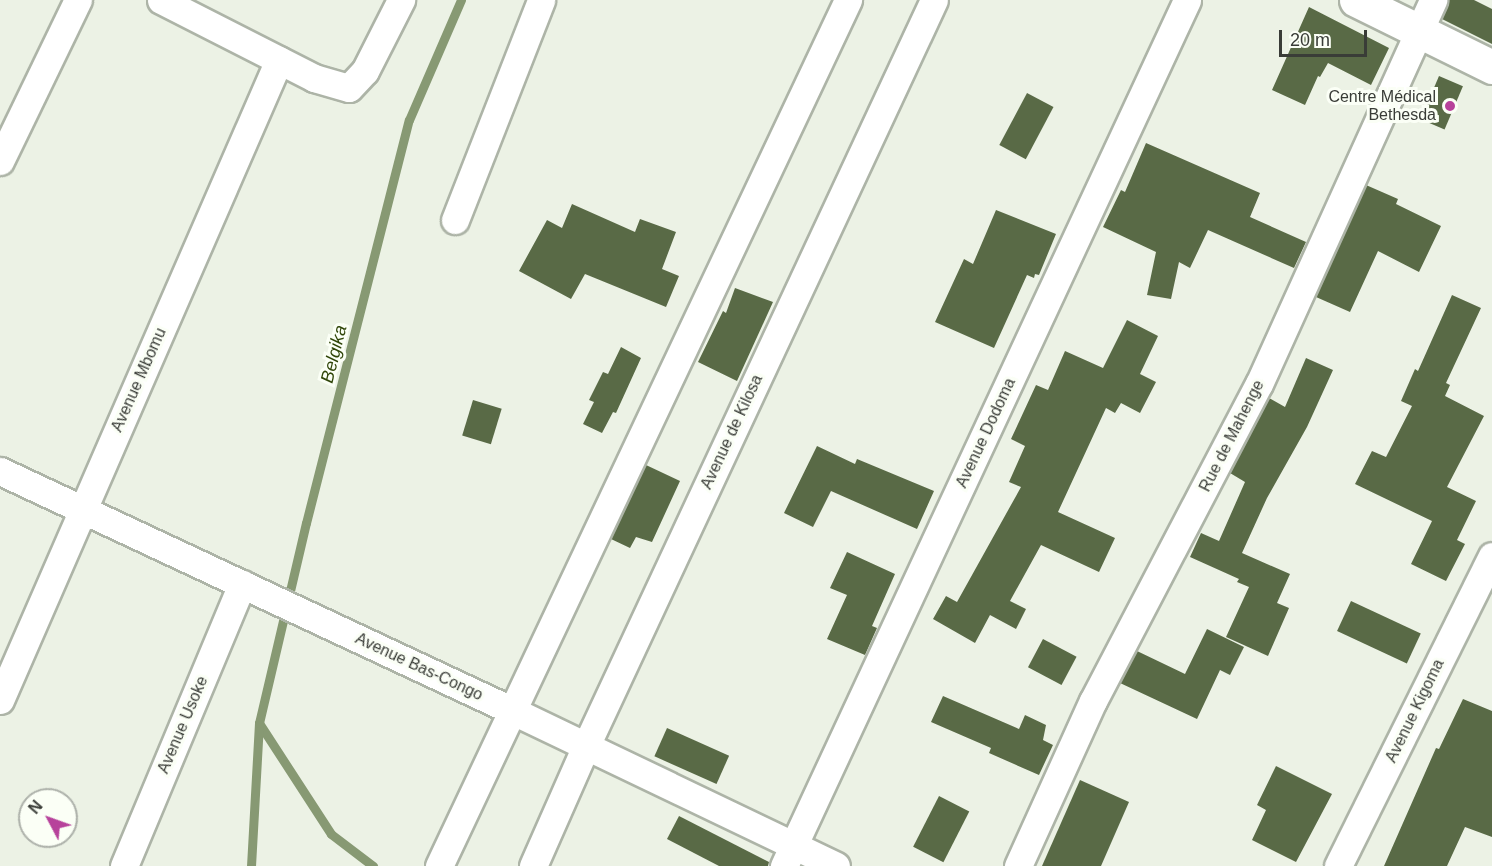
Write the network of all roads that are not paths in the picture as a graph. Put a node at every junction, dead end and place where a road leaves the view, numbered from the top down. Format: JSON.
{"nodes":[{"id":1,"x":78,"y":0,"type":"edge"},
{"id":2,"x":161,"y":0,"type":"edge"},
{"id":3,"x":401,"y":0,"type":"edge"},
{"id":4,"x":542,"y":0,"type":"edge"},
{"id":5,"x":848,"y":0,"type":"edge"},
{"id":6,"x":934,"y":0,"type":"edge"},
{"id":7,"x":1187,"y":0,"type":"edge"},
{"id":8,"x":1356,"y":0,"type":"edge"},
{"id":9,"x":1433,"y":0,"type":"edge"},
{"id":10,"x":1418,"y":30,"type":"junction"},
{"id":11,"x":279,"y":60,"type":"junction"},
{"id":12,"x":1492,"y":68,"type":"edge"},
{"id":13,"x":0,"y":161,"type":"edge"},
{"id":14,"x":455,"y":220,"type":"dead end"},
{"id":15,"x":0,"y":471,"type":"edge"},
{"id":16,"x":82,"y":509,"type":"junction"},
{"id":17,"x":1492,"y":556,"type":"edge"},
{"id":18,"x":250,"y":588,"type":"junction"},
{"id":19,"x":0,"y":700,"type":"edge"},
{"id":20,"x":513,"y":711,"type":"junction"},
{"id":21,"x":585,"y":747,"type":"junction"},
{"id":22,"x":789,"y":855,"type":"edge"},
{"id":23,"x":124,"y":866,"type":"edge"},
{"id":24,"x":439,"y":866,"type":"edge"},
{"id":25,"x":533,"y":866,"type":"edge"},
{"id":26,"x":836,"y":866,"type":"edge"},
{"id":27,"x":1018,"y":866,"type":"edge"},
{"id":28,"x":1338,"y":866,"type":"edge"}],
"edges":[{"from":1,"to":13,"type":"street"},
{"from":2,"to":11,"type":"street"},
{"from":3,"to":11,"type":"street"},
{"from":4,"to":14,"type":"street"},
{"from":5,"to":20,"type":"street"},
{"from":6,"to":21,"type":"street","name":"Avenue de Kilosa"},
{"from":7,"to":22,"type":"street","name":"Avenue Dodoma"},
{"from":8,"to":10,"type":"street"},
{"from":9,"to":10,"type":"street","name":"Rue de Mahenge"},
{"from":10,"to":12,"type":"street"},
{"from":10,"to":27,"type":"street","name":"Rue de Mahenge"},
{"from":11,"to":16,"type":"street","name":"Avenue Mbomu"},
{"from":15,"to":16,"type":"street","name":"Avenue Bas-Congo"},
{"from":16,"to":18,"type":"street","name":"Avenue Bas-Congo"},
{"from":16,"to":19,"type":"street","name":"Avenue Mbomu"},
{"from":17,"to":28,"type":"street","name":"Avenue Kigoma"},
{"from":18,"to":20,"type":"street","name":"Avenue Bas-Congo"},
{"from":18,"to":23,"type":"street","name":"Avenue Usoke"},
{"from":20,"to":21,"type":"street","name":"Avenue Bas-Congo"},
{"from":20,"to":24,"type":"street"},
{"from":21,"to":22,"type":"street","name":"Avenue Bas-Congo"},
{"from":21,"to":25,"type":"street","name":"Avenue de Kilosa"},
{"from":22,"to":26,"type":"street","name":"Avenue Bas-Congo"}]}
